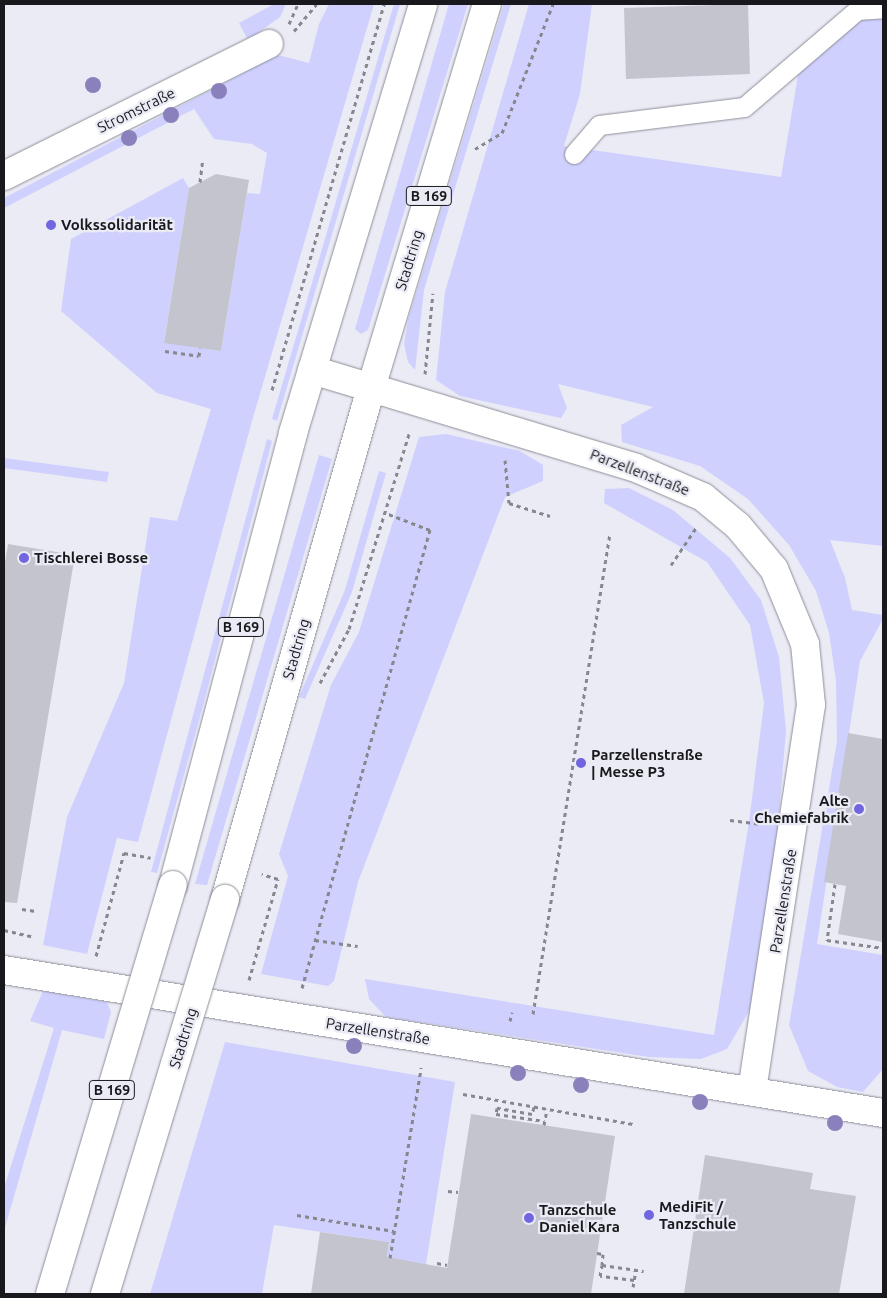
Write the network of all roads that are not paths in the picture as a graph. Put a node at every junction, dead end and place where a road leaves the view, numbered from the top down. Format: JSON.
{"nodes":[{"id":1,"x":423,"y":4,"type":"edge"},
{"id":2,"x":487,"y":4,"type":"edge"},
{"id":3,"x":883,"y":8,"type":"edge"},
{"id":4,"x":269,"y":44,"type":"dead end"},
{"id":5,"x":574,"y":154,"type":"dead end"},
{"id":6,"x":4,"y":176,"type":"edge"},
{"id":7,"x":312,"y":370,"type":"junction"},
{"id":8,"x":371,"y":388,"type":"junction"},
{"id":9,"x":4,"y":970,"type":"edge"},
{"id":10,"x":752,"y":1092,"type":"junction"},
{"id":11,"x":883,"y":1114,"type":"edge"},
{"id":12,"x":50,"y":1294,"type":"edge"},
{"id":13,"x":105,"y":1294,"type":"edge"}],
"edges":[{"from":1,"to":7,"type":"main road","number":"B 169"},
{"from":2,"to":8,"type":"main road","name":"Stadtring","number":"B 169"},
{"from":3,"to":5,"type":"lane"},
{"from":4,"to":6,"type":"main road","name":"Stromstraße"},
{"from":7,"to":8,"type":"main road","name":"Parzellenstraße"},
{"from":7,"to":12,"type":"main road","number":"B 169","bridge":true},
{"from":8,"to":10,"type":"main road","name":"Parzellenstraße"},
{"from":8,"to":13,"type":"main road","name":"Stadtring","number":"B 169","bridge":true},
{"from":9,"to":10,"type":"main road","name":"Parzellenstraße"},
{"from":10,"to":11,"type":"main road","name":"Parzellenstraße"}]}
